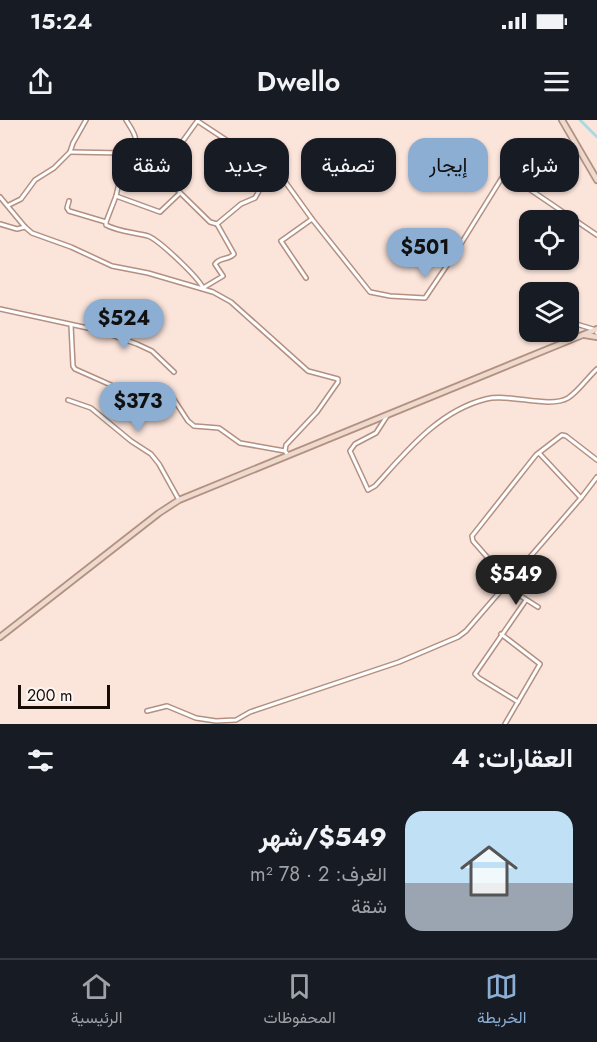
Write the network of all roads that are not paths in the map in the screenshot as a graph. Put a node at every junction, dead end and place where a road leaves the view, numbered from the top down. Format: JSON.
{"nodes":[{"id":1,"x":86,"y":120,"type":"edge"},
{"id":2,"x":126,"y":120,"type":"edge"},
{"id":3,"x":562,"y":120,"type":"edge"},
{"id":4,"x":198,"y":121,"type":"edge"},
{"id":5,"x":136,"y":138,"type":"edge"},
{"id":6,"x":186,"y":138,"type":"edge"},
{"id":7,"x":224,"y":138,"type":"edge"},
{"id":8,"x":70,"y":152,"type":"junction"},
{"id":9,"x":112,"y":153,"type":"edge"},
{"id":10,"x":597,"y":180,"type":"edge"},
{"id":11,"x":289,"y":187,"type":"edge"},
{"id":12,"x":117,"y":192,"type":"edge"},
{"id":13,"x":258,"y":192,"type":"edge"},
{"id":14,"x":180,"y":193,"type":"joint"},
{"id":15,"x":116,"y":196,"type":"junction"},
{"id":16,"x":0,"y":197,"type":"edge"},
{"id":17,"x":69,"y":201,"type":"dead end"},
{"id":18,"x":8,"y":205,"type":"junction"},
{"id":19,"x":312,"y":219,"type":"junction"},
{"id":20,"x":106,"y":222,"type":"junction"},
{"id":21,"x":0,"y":224,"type":"edge"},
{"id":22,"x":217,"y":224,"type":"junction"},
{"id":23,"x":25,"y":227,"type":"junction"},
{"id":24,"x":597,"y":235,"type":"edge"},
{"id":25,"x":306,"y":278,"type":"dead end"},
{"id":26,"x":203,"y":288,"type":"junction"},
{"id":27,"x":0,"y":309,"type":"edge"},
{"id":28,"x":71,"y":325,"type":"junction"},
{"id":29,"x":579,"y":325,"type":"edge"},
{"id":30,"x":597,"y":332,"type":"edge"},
{"id":31,"x":597,"y":369,"type":"edge"},
{"id":32,"x":174,"y":372,"type":"dead end"},
{"id":33,"x":68,"y":400,"type":"dead end"},
{"id":34,"x":388,"y":414,"type":"junction"},
{"id":35,"x":286,"y":453,"type":"junction"},
{"id":36,"x":540,"y":453,"type":"junction"},
{"id":37,"x":597,"y":460,"type":"edge"},
{"id":38,"x":597,"y":477,"type":"edge"},
{"id":39,"x":581,"y":498,"type":"junction"},
{"id":40,"x":179,"y":500,"type":"junction"},
{"id":41,"x":509,"y":582,"type":"junction"},
{"id":42,"x":505,"y":586,"type":"junction"},
{"id":43,"x":526,"y":600,"type":"junction"},
{"id":44,"x":538,"y":607,"type":"dead end"},
{"id":45,"x":501,"y":634,"type":"junction"},
{"id":46,"x":0,"y":637,"type":"edge"},
{"id":47,"x":518,"y":702,"type":"junction"},
{"id":48,"x":147,"y":711,"type":"dead end"},
{"id":49,"x":505,"y":724,"type":"edge"}],
"edges":[{"from":1,"to":8,"type":"street"},
{"from":2,"to":5,"type":"street"},
{"from":3,"to":10,"type":"main road"},
{"from":4,"to":6,"type":"street"},
{"from":4,"to":7,"type":"street"},
{"from":8,"to":9,"type":"street"},
{"from":8,"to":18,"type":"street"},
{"from":11,"to":19,"type":"street"},
{"from":12,"to":15,"type":"street"},
{"from":13,"to":22,"type":"street"},
{"from":14,"to":15,"type":"street"},
{"from":14,"to":22,"type":"street"},
{"from":15,"to":20,"type":"street"},
{"from":16,"to":18,"type":"street"},
{"from":17,"to":20,"type":"street"},
{"from":18,"to":23,"type":"street"},
{"from":19,"to":24,"type":"street"},
{"from":19,"to":25,"type":"street"},
{"from":20,"to":26,"type":"street"},
{"from":21,"to":23,"type":"street"},
{"from":22,"to":26,"type":"street"},
{"from":23,"to":26,"type":"street"},
{"from":26,"to":35,"type":"street"},
{"from":27,"to":28,"type":"street"},
{"from":28,"to":32,"type":"street"},
{"from":28,"to":35,"type":"street"},
{"from":29,"to":30,"type":"street"},
{"from":30,"to":34,"type":"main road"},
{"from":31,"to":34,"type":"street"},
{"from":33,"to":40,"type":"street"},
{"from":34,"to":35,"type":"main road"},
{"from":35,"to":40,"type":"main road"},
{"from":36,"to":37,"type":"street"},
{"from":36,"to":39,"type":"street"},
{"from":36,"to":41,"type":"street"},
{"from":38,"to":39,"type":"street"},
{"from":39,"to":41,"type":"street"},
{"from":40,"to":46,"type":"main road"},
{"from":41,"to":42,"type":"street"},
{"from":42,"to":43,"type":"street"},
{"from":42,"to":48,"type":"street"},
{"from":43,"to":44,"type":"street"},
{"from":43,"to":45,"type":"street"},
{"from":45,"to":47,"type":"street"},
{"from":45,"to":47,"type":"street"},
{"from":47,"to":49,"type":"street"}]}
